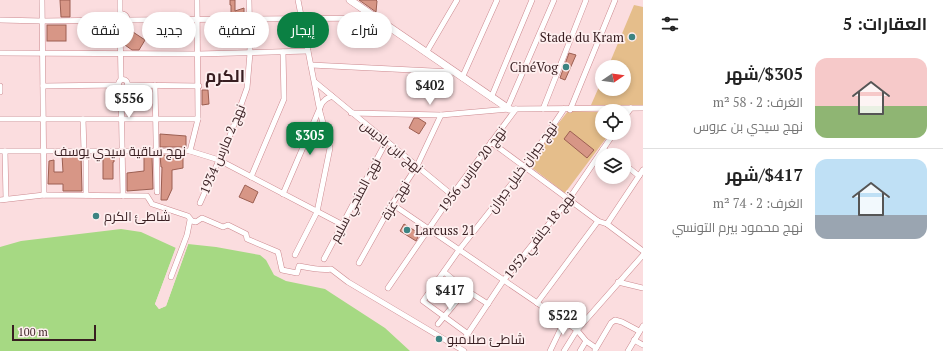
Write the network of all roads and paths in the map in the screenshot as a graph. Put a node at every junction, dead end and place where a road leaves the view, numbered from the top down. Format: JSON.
{"nodes":[{"id":1,"x":42,"y":0,"type":"edge"},
{"id":2,"x":120,"y":0,"type":"edge"},
{"id":3,"x":197,"y":0,"type":"edge"},
{"id":4,"x":249,"y":0,"type":"edge"},
{"id":5,"x":298,"y":0,"type":"edge"},
{"id":6,"x":350,"y":0,"type":"edge"},
{"id":7,"x":457,"y":0,"type":"edge"},
{"id":8,"x":497,"y":0,"type":"edge"},
{"id":9,"x":532,"y":0,"type":"edge"},
{"id":10,"x":554,"y":0,"type":"edge"},
{"id":11,"x":586,"y":0,"type":"edge"},
{"id":12,"x":615,"y":0,"type":"edge"},
{"id":13,"x":120,"y":12,"type":"edge"},
{"id":14,"x":249,"y":12,"type":"edge"},
{"id":15,"x":301,"y":12,"type":"edge"},
{"id":16,"x":367,"y":12,"type":"edge"},
{"id":17,"x":197,"y":19,"type":"junction"},
{"id":18,"x":204,"y":19,"type":"edge"},
{"id":19,"x":0,"y":20,"type":"edge"},
{"id":20,"x":134,"y":20,"type":"edge"},
{"id":21,"x":42,"y":21,"type":"junction"},
{"id":22,"x":77,"y":21,"type":"edge"},
{"id":23,"x":392,"y":29,"type":"edge"},
{"id":24,"x":120,"y":48,"type":"edge"},
{"id":25,"x":250,"y":48,"type":"edge"},
{"id":26,"x":307,"y":48,"type":"edge"},
{"id":27,"x":308,"y":51,"type":"junction"},
{"id":28,"x":283,"y":52,"type":"junction"},
{"id":29,"x":0,"y":53,"type":"edge"},
{"id":30,"x":42,"y":53,"type":"junction"},
{"id":31,"x":120,"y":53,"type":"junction"},
{"id":32,"x":250,"y":53,"type":"junction"},
{"id":33,"x":426,"y":53,"type":"junction"},
{"id":34,"x":198,"y":54,"type":"junction"},
{"id":35,"x":311,"y":65,"type":"junction"},
{"id":36,"x":453,"y":72,"type":"junction"},
{"id":37,"x":462,"y":78,"type":"junction"},
{"id":38,"x":315,"y":82,"type":"junction"},
{"id":39,"x":120,"y":84,"type":"junction"},
{"id":40,"x":128,"y":85,"type":"junction"},
{"id":41,"x":156,"y":85,"type":"junction"},
{"id":42,"x":0,"y":86,"type":"edge"},
{"id":43,"x":43,"y":86,"type":"junction"},
{"id":44,"x":199,"y":86,"type":"junction"},
{"id":45,"x":0,"y":92,"type":"edge"},
{"id":46,"x":332,"y":96,"type":"junction"},
{"id":47,"x":491,"y":98,"type":"junction"},
{"id":48,"x":511,"y":107,"type":"junction"},
{"id":49,"x":631,"y":108,"type":"edge"},
{"id":50,"x":543,"y":109,"type":"junction"},
{"id":51,"x":567,"y":109,"type":"junction"},
{"id":52,"x":595,"y":109,"type":"edge"},
{"id":53,"x":643,"y":110,"type":"edge"},
{"id":54,"x":320,"y":112,"type":"junction"},
{"id":55,"x":351,"y":113,"type":"junction"},
{"id":56,"x":441,"y":115,"type":"junction"},
{"id":57,"x":0,"y":119,"type":"edge"},
{"id":58,"x":43,"y":119,"type":"junction"},
{"id":59,"x":84,"y":119,"type":"junction"},
{"id":60,"x":121,"y":119,"type":"junction"},
{"id":61,"x":156,"y":119,"type":"junction"},
{"id":62,"x":198,"y":119,"type":"junction"},
{"id":63,"x":386,"y":142,"type":"junction"},
{"id":64,"x":491,"y":142,"type":"junction"},
{"id":65,"x":2,"y":151,"type":"edge"},
{"id":66,"x":43,"y":151,"type":"junction"},
{"id":67,"x":85,"y":151,"type":"junction"},
{"id":68,"x":121,"y":151,"type":"junction"},
{"id":69,"x":156,"y":151,"type":"junction"},
{"id":70,"x":190,"y":151,"type":"junction"},
{"id":71,"x":219,"y":160,"type":"junction"},
{"id":72,"x":595,"y":160,"type":"edge"},
{"id":73,"x":417,"y":166,"type":"junction"},
{"id":74,"x":525,"y":167,"type":"junction"},
{"id":75,"x":631,"y":168,"type":"edge"},
{"id":76,"x":642,"y":173,"type":"edge"},
{"id":77,"x":251,"y":177,"type":"junction"},
{"id":78,"x":157,"y":192,"type":"dead end"},
{"id":79,"x":283,"y":194,"type":"junction"},
{"id":80,"x":44,"y":195,"type":"junction"},
{"id":81,"x":452,"y":195,"type":"junction"},
{"id":82,"x":86,"y":196,"type":"junction"},
{"id":83,"x":123,"y":196,"type":"junction"},
{"id":84,"x":6,"y":199,"type":"junction"},
{"id":85,"x":568,"y":199,"type":"junction"},
{"id":86,"x":0,"y":200,"type":"edge"},
{"id":87,"x":200,"y":203,"type":"dead end"},
{"id":88,"x":392,"y":204,"type":"junction"},
{"id":89,"x":317,"y":212,"type":"junction"},
{"id":90,"x":190,"y":220,"type":"junction"},
{"id":91,"x":598,"y":221,"type":"junction"},
{"id":92,"x":607,"y":224,"type":"junction"},
{"id":93,"x":343,"y":225,"type":"junction"},
{"id":94,"x":428,"y":229,"type":"junction"},
{"id":95,"x":460,"y":250,"type":"junction"},
{"id":96,"x":643,"y":252,"type":"edge"},
{"id":97,"x":295,"y":255,"type":"dead end"},
{"id":98,"x":643,"y":255,"type":"edge"},
{"id":99,"x":324,"y":259,"type":"dead end"},
{"id":100,"x":359,"y":263,"type":"dead end"},
{"id":101,"x":444,"y":272,"type":"junction"},
{"id":102,"x":171,"y":277,"type":"dead end"},
{"id":103,"x":503,"y":281,"type":"junction"},
{"id":104,"x":618,"y":282,"type":"junction"},
{"id":105,"x":388,"y":288,"type":"dead end"},
{"id":106,"x":643,"y":288,"type":"edge"},
{"id":107,"x":466,"y":290,"type":"junction"},
{"id":108,"x":537,"y":303,"type":"junction"},
{"id":109,"x":488,"y":304,"type":"junction"},
{"id":110,"x":444,"y":316,"type":"junction"},
{"id":111,"x":564,"y":322,"type":"junction"},
{"id":112,"x":438,"y":324,"type":"dead end"},
{"id":113,"x":643,"y":326,"type":"edge"},
{"id":114,"x":577,"y":330,"type":"junction"},
{"id":115,"x":640,"y":331,"type":"junction"},
{"id":116,"x":634,"y":340,"type":"junction"},
{"id":117,"x":586,"y":341,"type":"junction"},
{"id":118,"x":643,"y":345,"type":"edge"},
{"id":119,"x":596,"y":350,"type":"edge"},
{"id":120,"x":464,"y":351,"type":"edge"},
{"id":121,"x":550,"y":351,"type":"edge"},
{"id":122,"x":564,"y":351,"type":"edge"},
{"id":123,"x":580,"y":351,"type":"edge"},
{"id":124,"x":628,"y":351,"type":"edge"}],
"edges":[{"from":1,"to":21,"type":"street"},
{"from":2,"to":13,"type":"street"},
{"from":3,"to":17,"type":"street"},
{"from":4,"to":14,"type":"street","name":"نهج 2 مارس 1934"},
{"from":5,"to":15,"type":"street"},
{"from":6,"to":16,"type":"street"},
{"from":7,"to":33,"type":"street"},
{"from":8,"to":37,"type":"street"},
{"from":9,"to":47,"type":"street"},
{"from":10,"to":48,"type":"street","name":"نهج 20 مارس 1956"},
{"from":11,"to":50,"type":"street"},
{"from":12,"to":51,"type":"street","name":"نهج جبران خليل جبران"},
{"from":17,"to":18,"type":"street"},
{"from":17,"to":20,"type":"street"},
{"from":17,"to":34,"type":"street"},
{"from":19,"to":21,"type":"street"},
{"from":21,"to":22,"type":"street"},
{"from":21,"to":30,"type":"street"},
{"from":23,"to":33,"type":"street"},
{"from":24,"to":31,"type":"street"},
{"from":25,"to":32,"type":"street","name":"نهج 2 مارس 1934"},
{"from":26,"to":27,"type":"street"},
{"from":27,"to":28,"type":"street"},
{"from":27,"to":35,"type":"street"},
{"from":28,"to":32,"type":"street"},
{"from":28,"to":77,"type":"street"},
{"from":29,"to":30,"type":"street"},
{"from":30,"to":31,"type":"street"},
{"from":30,"to":43,"type":"street"},
{"from":31,"to":34,"type":"street"},
{"from":31,"to":39,"type":"street"},
{"from":32,"to":34,"type":"street"},
{"from":32,"to":71,"type":"street","name":"نهج 2 مارس 1934"},
{"from":33,"to":36,"type":"street"},
{"from":34,"to":44,"type":"street"},
{"from":35,"to":36,"type":"street"},
{"from":35,"to":38,"type":"street"},
{"from":36,"to":37,"type":"street"},
{"from":37,"to":47,"type":"street"},
{"from":38,"to":46,"type":"street","name":"نهج ابن باديس"},
{"from":38,"to":54,"type":"street"},
{"from":39,"to":40,"type":"street"},
{"from":39,"to":40,"type":"street"},
{"from":39,"to":43,"type":"street"},
{"from":39,"to":60,"type":"street"},
{"from":40,"to":41,"type":"street"},
{"from":41,"to":44,"type":"street"},
{"from":41,"to":61,"type":"street"},
{"from":42,"to":45,"type":"street"},
{"from":43,"to":58,"type":"street"},
{"from":44,"to":62,"type":"street"},
{"from":46,"to":54,"type":"street"},
{"from":46,"to":55,"type":"street","name":"نهج ابن باديس"},
{"from":47,"to":48,"type":"street"},
{"from":48,"to":50,"type":"street"},
{"from":48,"to":56,"type":"street"},
{"from":48,"to":64,"type":"street","name":"نهج 20 مارس 1956"},
{"from":49,"to":53,"type":"street"},
{"from":50,"to":51,"type":"street"},
{"from":51,"to":52,"type":"street"},
{"from":51,"to":74,"type":"street","name":"نهج جبران خليل جبران"},
{"from":54,"to":79,"type":"street"},
{"from":54,"to":89,"type":"street"},
{"from":55,"to":56,"type":"street"},
{"from":55,"to":63,"type":"street","name":"نهج ابن باديس"},
{"from":56,"to":73,"type":"street","name":"نهج غزة"},
{"from":57,"to":58,"type":"street"},
{"from":58,"to":59,"type":"street"},
{"from":58,"to":66,"type":"street"},
{"from":59,"to":60,"type":"street"},
{"from":59,"to":67,"type":"street"},
{"from":60,"to":61,"type":"street"},
{"from":60,"to":68,"type":"street"},
{"from":61,"to":62,"type":"street"},
{"from":61,"to":69,"type":"street"},
{"from":62,"to":70,"type":"street"},
{"from":63,"to":73,"type":"street","name":"نهج ابن باديس"},
{"from":63,"to":93,"type":"street","name":"نهج المنجي سليم"},
{"from":64,"to":74,"type":"street"},
{"from":64,"to":81,"type":"street","name":"نهج 20 مارس 1956"},
{"from":65,"to":66,"type":"street","name":"نهج ساقية سيدي يوسف"},
{"from":65,"to":84,"type":"street"},
{"from":66,"to":67,"type":"street","name":"نهج ساقية سيدي يوسف"},
{"from":66,"to":80,"type":"street"},
{"from":67,"to":68,"type":"street","name":"نهج ساقية سيدي يوسف"},
{"from":67,"to":82,"type":"street"},
{"from":68,"to":69,"type":"street","name":"نهج ساقية سيدي يوسف"},
{"from":68,"to":83,"type":"street"},
{"from":69,"to":70,"type":"street","name":"نهج ساقية سيدي يوسف"},
{"from":69,"to":78,"type":"street"},
{"from":70,"to":71,"type":"street","name":"نهج ساقية سيدي يوسف"},
{"from":71,"to":77,"type":"street","name":"نهج ساقية سيدي يوسف"},
{"from":71,"to":87,"type":"street","name":"نهج 2 مارس 1934"},
{"from":72,"to":85,"type":"street","name":"نهج 18 جانفي 1952"},
{"from":73,"to":81,"type":"street","name":"نهج ابن باديس"},
{"from":73,"to":88,"type":"street","name":"نهج غزة"},
{"from":74,"to":85,"type":"street"},
{"from":74,"to":95,"type":"street","name":"نهج جبران خليل جبران"},
{"from":75,"to":76,"type":"street"},
{"from":76,"to":92,"type":"street"},
{"from":77,"to":79,"type":"street","name":"نهج ساقية سيدي يوسف"},
{"from":79,"to":89,"type":"street","name":"نهج ساقية سيدي يوسف"},
{"from":80,"to":82,"type":"street"},
{"from":80,"to":84,"type":"street"},
{"from":81,"to":94,"type":"street","name":"نهج 20 مارس 1956"},
{"from":82,"to":83,"type":"street"},
{"from":83,"to":90,"type":"street"},
{"from":84,"to":86,"type":"street"},
{"from":85,"to":91,"type":"street"},
{"from":85,"to":103,"type":"street","name":"نهج 18 جانفي 1952"},
{"from":88,"to":94,"type":"street"},
{"from":88,"to":100,"type":"street","name":"نهج غزة"},
{"from":89,"to":93,"type":"street","name":"نهج ساقية سيدي يوسف"},
{"from":89,"to":97,"type":"street"},
{"from":90,"to":102,"type":"street"},
{"from":90,"to":120,"type":"street"},
{"from":91,"to":92,"type":"street"},
{"from":91,"to":108,"type":"street"},
{"from":92,"to":96,"type":"street"},
{"from":93,"to":99,"type":"street","name":"نهج المنجي سليم"},
{"from":94,"to":95,"type":"street"},
{"from":94,"to":105,"type":"street","name":"نهج 20 مارس 1956"},
{"from":95,"to":101,"type":"street","name":"نهج جبران خليل جبران"},
{"from":95,"to":103,"type":"street"},
{"from":98,"to":104,"type":"street"},
{"from":101,"to":107,"type":"street"},
{"from":101,"to":110,"type":"street","name":"نهج جبران خليل جبران"},
{"from":103,"to":108,"type":"street"},
{"from":103,"to":109,"type":"street","name":"نهج 18 جانفي 1952"},
{"from":104,"to":106,"type":"street"},
{"from":104,"to":114,"type":"street"},
{"from":107,"to":109,"type":"street"},
{"from":107,"to":110,"type":"street"},
{"from":108,"to":111,"type":"street"},
{"from":109,"to":110,"type":"street","name":"نهج 18 جانفي 1952"},
{"from":110,"to":112,"type":"street"},
{"from":111,"to":114,"type":"street"},
{"from":111,"to":121,"type":"street"},
{"from":113,"to":115,"type":"street"},
{"from":114,"to":117,"type":"street"},
{"from":114,"to":122,"type":"street"},
{"from":115,"to":116,"type":"street"},
{"from":115,"to":119,"type":"street"},
{"from":116,"to":118,"type":"street"},
{"from":116,"to":124,"type":"street"},
{"from":117,"to":119,"type":"street"},
{"from":117,"to":123,"type":"street"}]}
